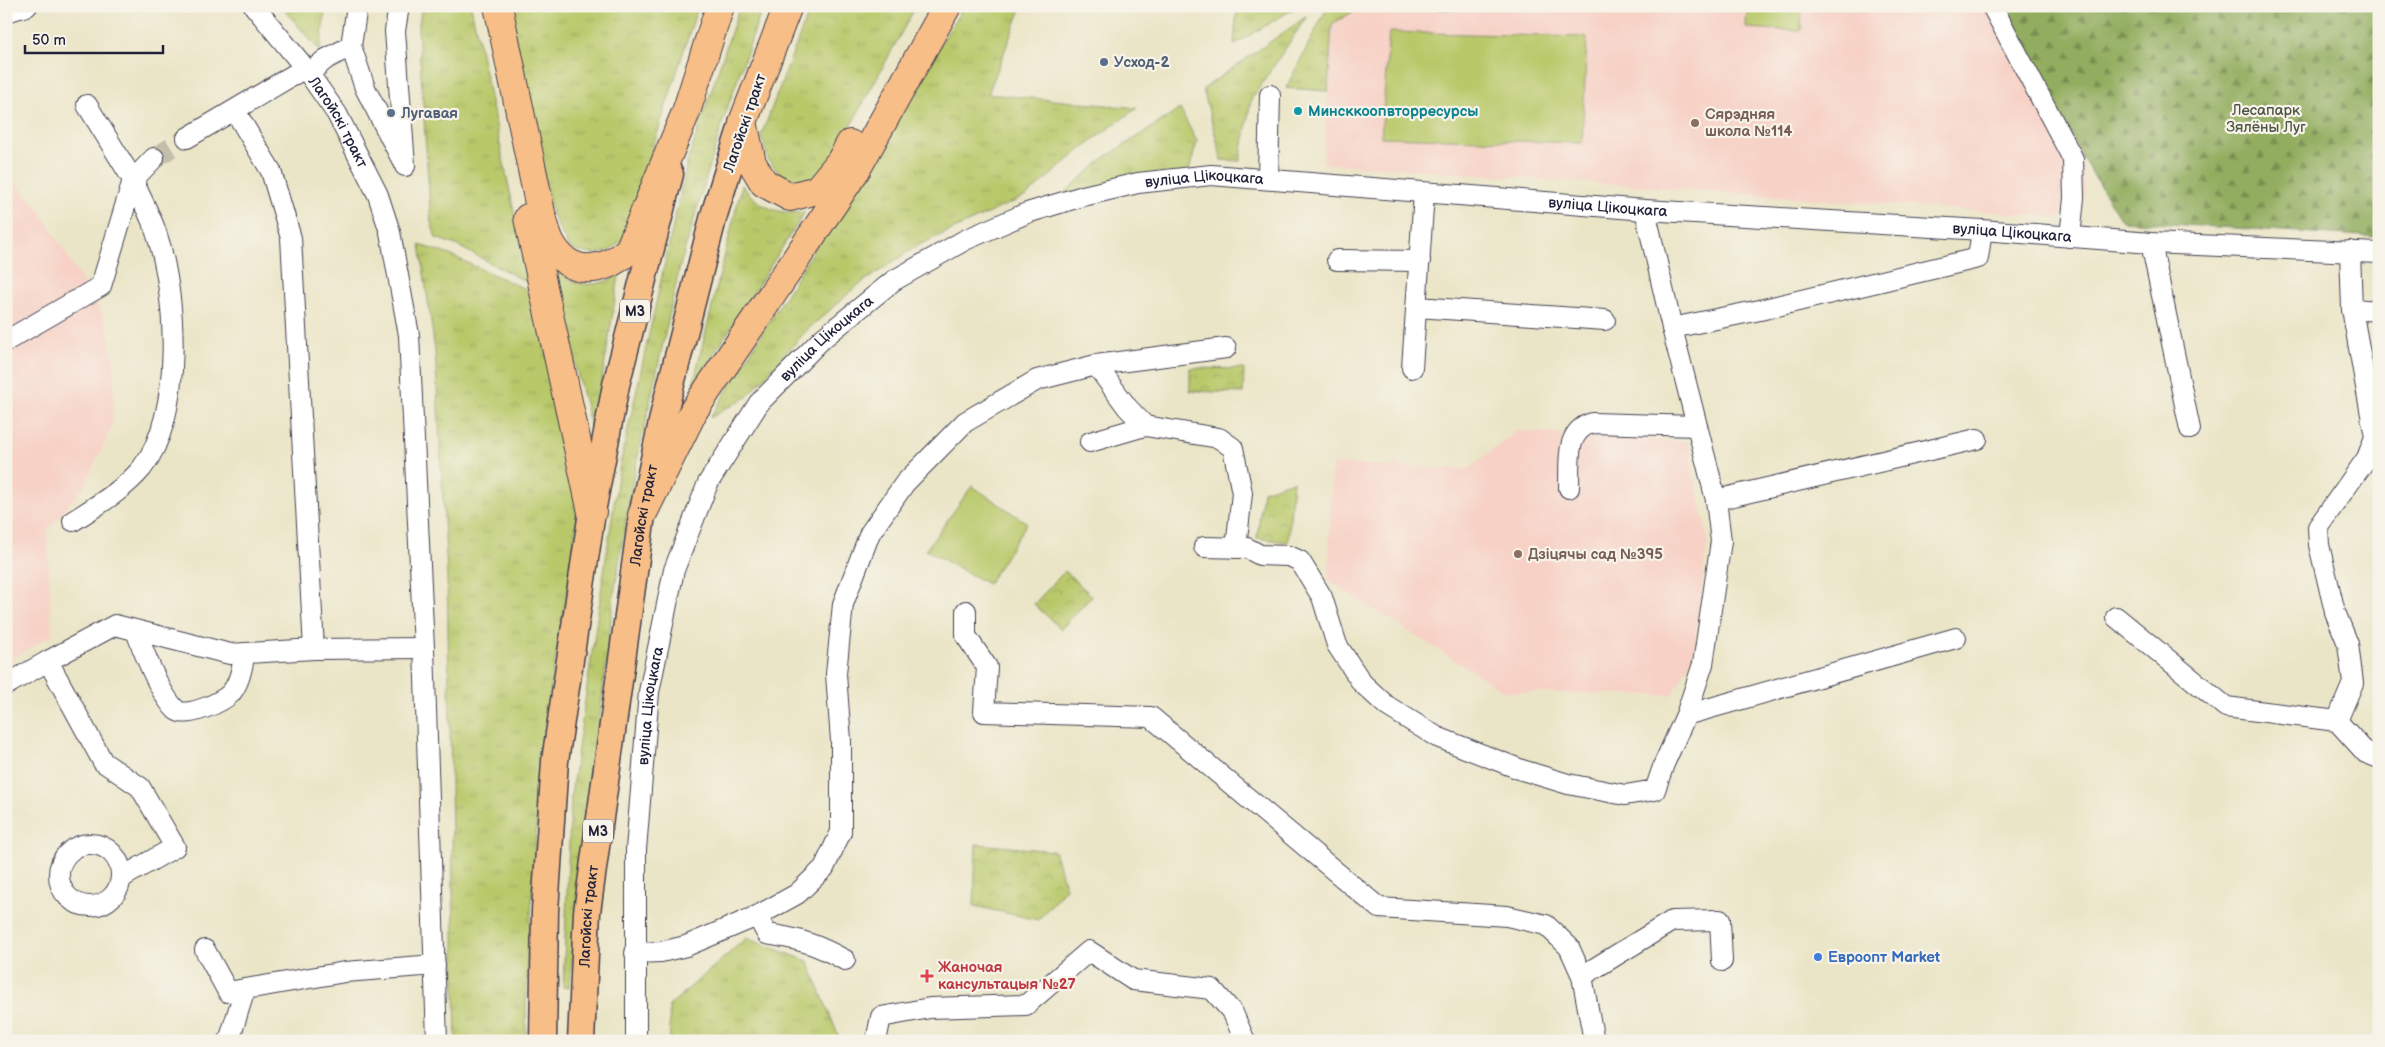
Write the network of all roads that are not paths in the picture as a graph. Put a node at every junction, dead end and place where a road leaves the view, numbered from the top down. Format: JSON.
{"nodes":[{"id":1,"x":27,"y":6,"type":"edge"},
{"id":2,"x":254,"y":6,"type":"edge"},
{"id":3,"x":357,"y":6,"type":"edge"},
{"id":4,"x":399,"y":6,"type":"edge"},
{"id":5,"x":482,"y":6,"type":"edge"},
{"id":6,"x":498,"y":6,"type":"edge"},
{"id":7,"x":720,"y":6,"type":"edge"},
{"id":8,"x":788,"y":6,"type":"edge"},
{"id":9,"x":925,"y":6,"type":"edge"},
{"id":10,"x":947,"y":6,"type":"edge"},
{"id":11,"x":1992,"y":6,"type":"edge"},
{"id":12,"x":6,"y":12,"type":"edge"},
{"id":13,"x":351,"y":46,"type":"junction"},
{"id":14,"x":307,"y":70,"type":"junction"},
{"id":15,"x":1270,"y":95,"type":"dead end"},
{"id":16,"x":87,"y":105,"type":"dead end"},
{"id":17,"x":235,"y":111,"type":"junction"},
{"id":18,"x":686,"y":112,"type":"junction"},
{"id":19,"x":743,"y":122,"type":"junction"},
{"id":20,"x":187,"y":138,"type":"tunnel mouth"},
{"id":21,"x":154,"y":158,"type":"tunnel mouth"},
{"id":22,"x":1268,"y":179,"type":"junction"},
{"id":23,"x":133,"y":180,"type":"junction"},
{"id":24,"x":1424,"y":193,"type":"junction"},
{"id":25,"x":1645,"y":210,"type":"junction"},
{"id":26,"x":1982,"y":230,"type":"junction"},
{"id":27,"x":2070,"y":237,"type":"junction"},
{"id":28,"x":2151,"y":243,"type":"junction"},
{"id":29,"x":2350,"y":251,"type":"junction"},
{"id":30,"x":2379,"y":253,"type":"edge"},
{"id":31,"x":1337,"y":260,"type":"dead end"},
{"id":32,"x":1420,"y":261,"type":"junction"},
{"id":33,"x":1417,"y":307,"type":"junction"},
{"id":34,"x":2352,"y":309,"type":"junction"},
{"id":35,"x":2379,"y":311,"type":"edge"},
{"id":36,"x":1605,"y":320,"type":"dead end"},
{"id":37,"x":1672,"y":328,"type":"junction"},
{"id":38,"x":6,"y":341,"type":"edge"},
{"id":39,"x":1226,"y":348,"type":"dead end"},
{"id":40,"x":1096,"y":365,"type":"junction"},
{"id":41,"x":1412,"y":368,"type":"dead end"},
{"id":42,"x":1144,"y":426,"type":"junction"},
{"id":43,"x":1697,"y":426,"type":"junction"},
{"id":44,"x":2190,"y":429,"type":"dead end"},
{"id":45,"x":1977,"y":439,"type":"dead end"},
{"id":46,"x":1090,"y":442,"type":"dead end"},
{"id":47,"x":1569,"y":488,"type":"dead end"},
{"id":48,"x":1716,"y":500,"type":"junction"},
{"id":49,"x":592,"y":512,"type":"junction"},
{"id":50,"x":642,"y":515,"type":"junction"},
{"id":51,"x":73,"y":521,"type":"dead end"},
{"id":52,"x":1204,"y":547,"type":"dead end"},
{"id":53,"x":1236,"y":548,"type":"junction"},
{"id":54,"x":966,"y":610,"type":"dead end"},
{"id":55,"x":2116,"y":617,"type":"dead end"},
{"id":56,"x":136,"y":631,"type":"junction"},
{"id":57,"x":1956,"y":638,"type":"dead end"},
{"id":58,"x":424,"y":648,"type":"junction"},
{"id":59,"x":314,"y":649,"type":"junction"},
{"id":60,"x":245,"y":654,"type":"junction"},
{"id":61,"x":48,"y":661,"type":"junction"},
{"id":62,"x":6,"y":685,"type":"edge"},
{"id":63,"x":1686,"y":715,"type":"junction"},
{"id":64,"x":2337,"y":721,"type":"junction"},
{"id":65,"x":2379,"y":758,"type":"edge"},
{"id":66,"x":121,"y":878,"type":"dead end"},
{"id":67,"x":757,"y":916,"type":"junction"},
{"id":68,"x":205,"y":950,"type":"dead end"},
{"id":69,"x":635,"y":953,"type":"junction"},
{"id":70,"x":845,"y":960,"type":"dead end"},
{"id":71,"x":1722,"y":961,"type":"dead end"},
{"id":72,"x":435,"y":968,"type":"junction"},
{"id":73,"x":1582,"y":976,"type":"junction"},
{"id":74,"x":245,"y":989,"type":"junction"},
{"id":75,"x":229,"y":1041,"type":"edge"},
{"id":76,"x":437,"y":1041,"type":"edge"},
{"id":77,"x":543,"y":1041,"type":"edge"},
{"id":78,"x":581,"y":1041,"type":"edge"},
{"id":79,"x":636,"y":1041,"type":"edge"},
{"id":80,"x":876,"y":1041,"type":"edge"},
{"id":81,"x":1245,"y":1041,"type":"edge"},
{"id":82,"x":1594,"y":1041,"type":"edge"}],
"edges":[{"from":1,"to":12,"type":"street"},
{"from":2,"to":14,"type":"street","name":"Лагойскі тракт"},
{"from":3,"to":13,"type":"street"},
{"from":4,"to":13,"type":"street"},
{"from":5,"to":49,"type":"highway"},
{"from":6,"to":18,"type":"highway"},
{"from":7,"to":18,"type":"highway","number":"М3"},
{"from":8,"to":19,"type":"highway","name":"Лагойскі тракт","number":"М3"},
{"from":9,"to":19,"type":"highway"},
{"from":10,"to":50,"type":"highway"},
{"from":11,"to":27,"type":"street"},
{"from":13,"to":14,"type":"street"},
{"from":14,"to":17,"type":"street"},
{"from":14,"to":58,"type":"street","name":"Лагойскі тракт"},
{"from":15,"to":22,"type":"street"},
{"from":16,"to":23,"type":"street"},
{"from":17,"to":20,"type":"street"},
{"from":17,"to":59,"type":"street"},
{"from":18,"to":49,"type":"main road","number":"М3"},
{"from":19,"to":50,"type":"main road","name":"Лагойскі тракт","number":"М3"},
{"from":21,"to":23,"type":"street"},
{"from":22,"to":24,"type":"street","name":"вуліца Цікоцкага"},
{"from":22,"to":69,"type":"street","name":"вуліца Цікоцкага"},
{"from":23,"to":38,"type":"street"},
{"from":23,"to":51,"type":"street"},
{"from":24,"to":25,"type":"street","name":"вуліца Цікоцкага"},
{"from":24,"to":32,"type":"street"},
{"from":25,"to":26,"type":"street","name":"вуліца Цікоцкага"},
{"from":25,"to":37,"type":"street"},
{"from":26,"to":27,"type":"street","name":"вуліца Цікоцкага"},
{"from":26,"to":37,"type":"street"},
{"from":27,"to":28,"type":"street","name":"вуліца Цікоцкага"},
{"from":28,"to":29,"type":"street","name":"вуліца Цікоцкага"},
{"from":28,"to":44,"type":"street"},
{"from":29,"to":30,"type":"street","name":"вуліца Цікоцкага"},
{"from":29,"to":34,"type":"street"},
{"from":31,"to":32,"type":"street"},
{"from":32,"to":33,"type":"street"},
{"from":33,"to":36,"type":"street"},
{"from":33,"to":41,"type":"street"},
{"from":34,"to":35,"type":"street"},
{"from":34,"to":64,"type":"street"},
{"from":37,"to":43,"type":"street"},
{"from":39,"to":40,"type":"street"},
{"from":40,"to":42,"type":"street"},
{"from":40,"to":67,"type":"street"},
{"from":42,"to":46,"type":"street"},
{"from":42,"to":53,"type":"street"},
{"from":43,"to":47,"type":"street"},
{"from":43,"to":48,"type":"street"},
{"from":45,"to":48,"type":"street"},
{"from":48,"to":63,"type":"street"},
{"from":49,"to":77,"type":"main road","number":"М3"},
{"from":50,"to":78,"type":"main road","name":"Лагойскі тракт","number":"М3"},
{"from":52,"to":53,"type":"street"},
{"from":53,"to":63,"type":"street"},
{"from":54,"to":73,"type":"street"},
{"from":55,"to":64,"type":"street"},
{"from":56,"to":60,"type":"street"},
{"from":56,"to":60,"type":"street"},
{"from":56,"to":61,"type":"street"},
{"from":57,"to":63,"type":"street"},
{"from":58,"to":59,"type":"street"},
{"from":58,"to":72,"type":"street","name":"Лагойскі тракт"},
{"from":59,"to":60,"type":"street"},
{"from":61,"to":62,"type":"street"},
{"from":61,"to":66,"type":"street"},
{"from":64,"to":65,"type":"street"},
{"from":67,"to":69,"type":"street"},
{"from":67,"to":70,"type":"street"},
{"from":68,"to":74,"type":"street"},
{"from":69,"to":79,"type":"street","name":"вуліца Цікоцкага"},
{"from":71,"to":73,"type":"street"},
{"from":72,"to":74,"type":"street"},
{"from":72,"to":76,"type":"street","name":"Лагойскі тракт"},
{"from":73,"to":82,"type":"street"},
{"from":74,"to":75,"type":"street"},
{"from":80,"to":81,"type":"street"}]}
